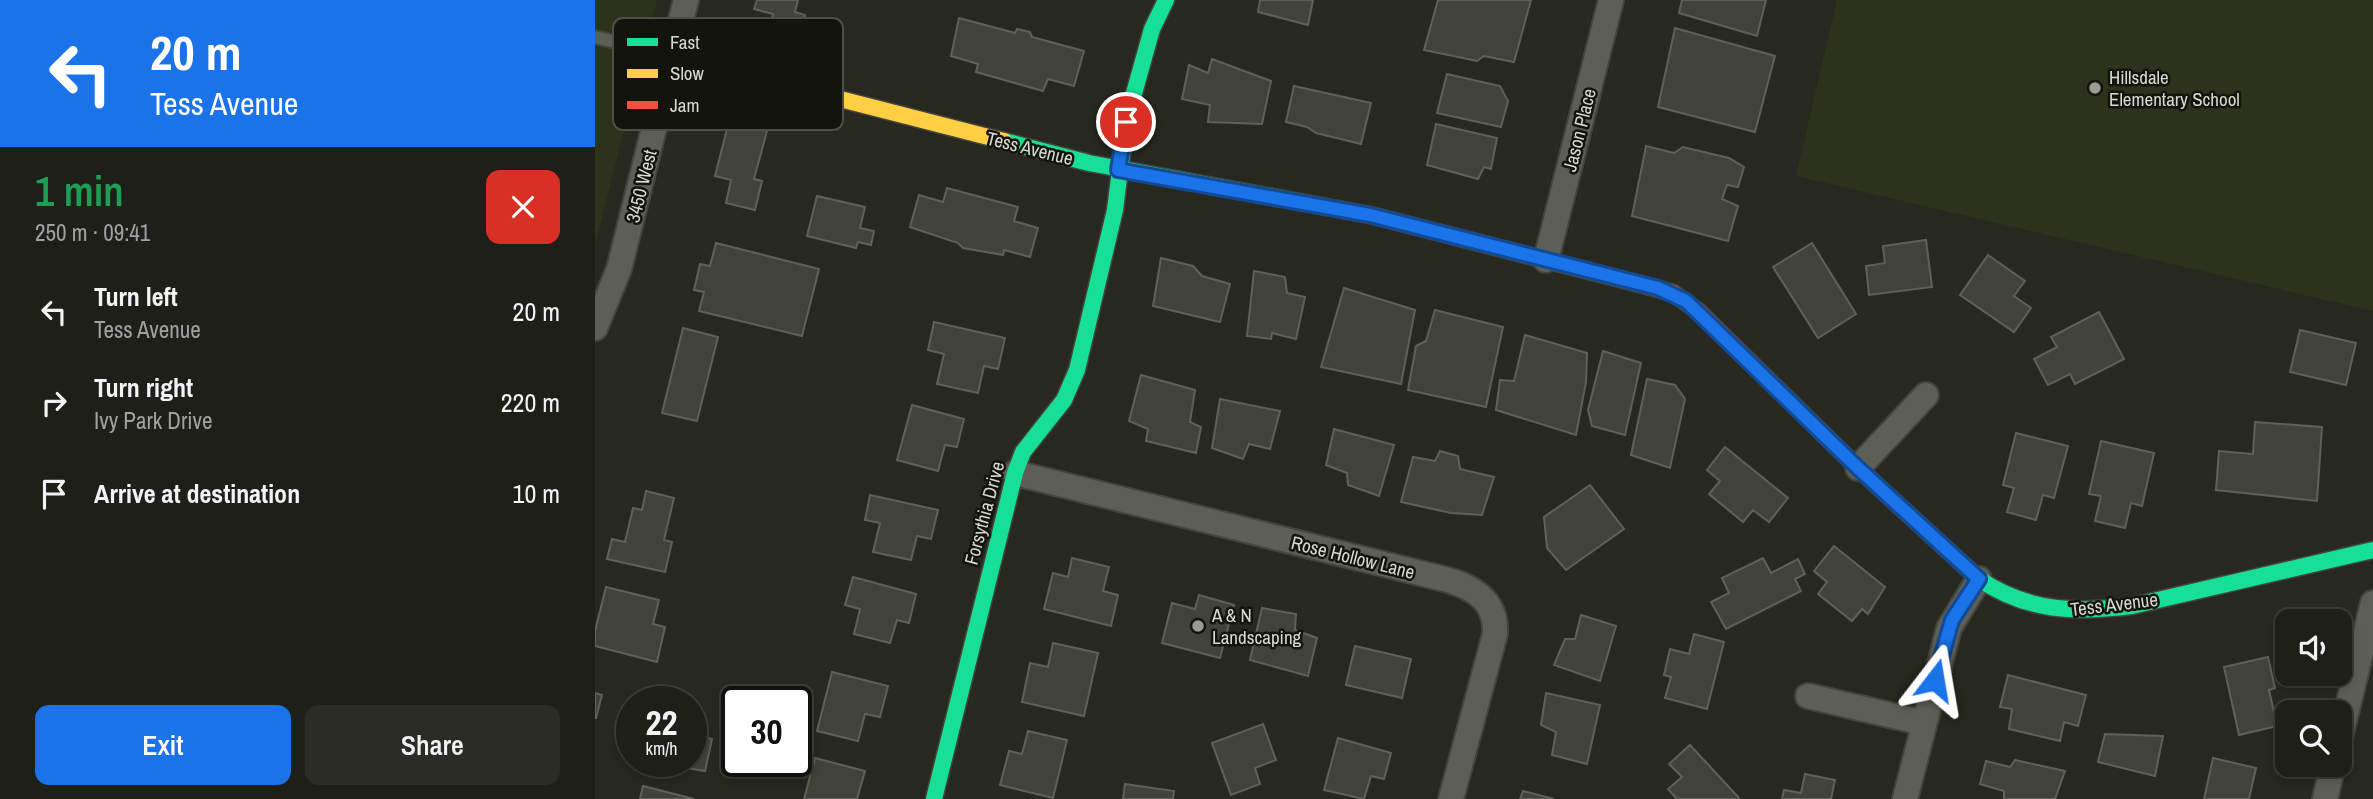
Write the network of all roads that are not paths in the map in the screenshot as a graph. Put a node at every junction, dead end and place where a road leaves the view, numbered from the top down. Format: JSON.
{"nodes":[{"id":1,"x":686,"y":0,"type":"edge"},
{"id":2,"x":1166,"y":0,"type":"edge"},
{"id":3,"x":1611,"y":0,"type":"edge"},
{"id":4,"x":682,"y":18,"type":"edge"},
{"id":5,"x":595,"y":37,"type":"edge"},
{"id":6,"x":613,"y":41,"type":"edge"},
{"id":7,"x":843,"y":100,"type":"edge"},
{"id":8,"x":654,"y":130,"type":"edge"},
{"id":9,"x":1118,"y":170,"type":"junction"},
{"id":10,"x":1546,"y":260,"type":"junction"},
{"id":11,"x":595,"y":328,"type":"edge"},
{"id":12,"x":1926,"y":395,"type":"dead end"},
{"id":13,"x":1858,"y":468,"type":"junction"},
{"id":14,"x":1014,"y":473,"type":"junction"},
{"id":15,"x":2373,"y":550,"type":"edge"},
{"id":16,"x":1979,"y":579,"type":"junction"},
{"id":17,"x":2373,"y":603,"type":"edge"},
{"id":18,"x":1808,"y":696,"type":"dead end"},
{"id":19,"x":2349,"y":700,"type":"edge"},
{"id":20,"x":1924,"y":723,"type":"junction"},
{"id":21,"x":2330,"y":777,"type":"edge"},
{"id":22,"x":934,"y":799,"type":"edge"},
{"id":23,"x":1451,"y":799,"type":"edge"},
{"id":24,"x":1905,"y":799,"type":"edge"},
{"id":25,"x":2325,"y":799,"type":"edge"}],
"edges":[{"from":1,"to":4,"type":"street","name":"3450 West"},
{"from":2,"to":9,"type":"street","name":"Forsythia Drive"},
{"from":3,"to":10,"type":"street","name":"Jason Place"},
{"from":5,"to":6,"type":"lane"},
{"from":7,"to":9,"type":"street","name":"Tess Avenue"},
{"from":8,"to":11,"type":"street","name":"3450 West"},
{"from":9,"to":10,"type":"street","name":"Tess Avenue"},
{"from":9,"to":14,"type":"street","name":"Forsythia Drive"},
{"from":10,"to":13,"type":"street","name":"Tess Avenue"},
{"from":12,"to":13,"type":"street"},
{"from":13,"to":16,"type":"street","name":"Tess Avenue"},
{"from":14,"to":22,"type":"street","name":"Forsythia Drive"},
{"from":14,"to":23,"type":"street","name":"Rose Hollow Lane"},
{"from":15,"to":16,"type":"street","name":"Tess Avenue"},
{"from":16,"to":20,"type":"street"},
{"from":17,"to":19,"type":"street"},
{"from":18,"to":20,"type":"street"},
{"from":20,"to":24,"type":"street"},
{"from":21,"to":25,"type":"street"}]}
